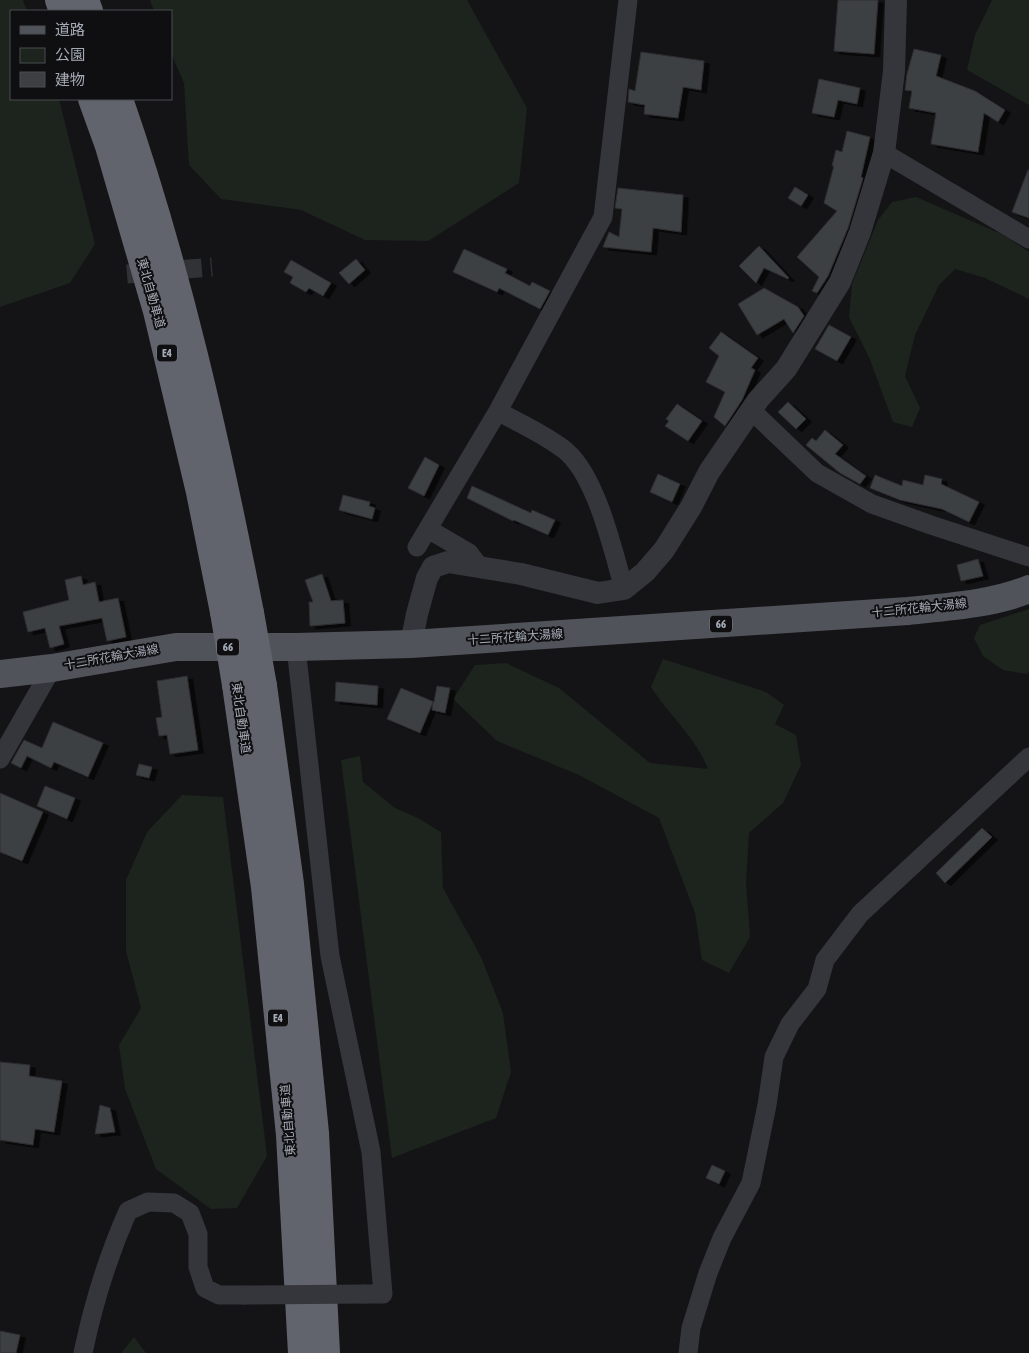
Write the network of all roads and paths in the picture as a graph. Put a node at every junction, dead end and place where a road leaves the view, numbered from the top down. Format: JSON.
{"nodes":[{"id":1,"x":628,"y":0,"type":"edge"},
{"id":2,"x":896,"y":0,"type":"edge"},
{"id":3,"x":92,"y":100,"type":"edge"},
{"id":4,"x":119,"y":100,"type":"edge"},
{"id":5,"x":884,"y":153,"type":"junction"},
{"id":6,"x":1029,"y":239,"type":"edge"},
{"id":7,"x":751,"y":410,"type":"junction"},
{"id":8,"x":498,"y":411,"type":"junction"},
{"id":9,"x":428,"y":529,"type":"junction"},
{"id":10,"x":418,"y":547,"type":"dead end"},
{"id":11,"x":1029,"y":558,"type":"edge"},
{"id":12,"x":478,"y":565,"type":"junction"},
{"id":13,"x":624,"y":589,"type":"junction"},
{"id":14,"x":1029,"y":589,"type":"edge"},
{"id":15,"x":237,"y":612,"type":"junction"},
{"id":16,"x":411,"y":644,"type":"junction"},
{"id":17,"x":296,"y":647,"type":"junction"},
{"id":18,"x":52,"y":668,"type":"junction"},
{"id":19,"x":0,"y":674,"type":"edge"},
{"id":20,"x":1029,"y":756,"type":"edge"},
{"id":21,"x":0,"y":759,"type":"edge"},
{"id":22,"x":83,"y":1353,"type":"edge"},
{"id":23,"x":302,"y":1353,"type":"edge"},
{"id":24,"x":326,"y":1353,"type":"edge"},
{"id":25,"x":688,"y":1353,"type":"edge"}],
"edges":[{"from":1,"to":8,"type":"street"},
{"from":2,"to":5,"type":"street"},
{"from":3,"to":15,"type":"highway","name":"東北自動車道","number":"E4"},
{"from":4,"to":15,"type":"highway","name":"東北自動車道","number":"E4"},
{"from":5,"to":6,"type":"street"},
{"from":5,"to":7,"type":"street"},
{"from":7,"to":11,"type":"street"},
{"from":7,"to":13,"type":"street"},
{"from":8,"to":9,"type":"street"},
{"from":8,"to":13,"type":"street"},
{"from":9,"to":10,"type":"street"},
{"from":9,"to":12,"type":"street"},
{"from":12,"to":13,"type":"street"},
{"from":12,"to":16,"type":"street"},
{"from":14,"to":16,"type":"main road","name":"十二所花輪大湯線","number":"66"},
{"from":15,"to":23,"type":"highway","name":"東北自動車道","number":"E4","bridge":true},
{"from":15,"to":24,"type":"highway","name":"東北自動車道","number":"E4","bridge":true},
{"from":16,"to":17,"type":"main road","name":"十二所花輪大湯線","number":"66"},
{"from":17,"to":18,"type":"main road","name":"十二所花輪大湯線","number":"66"},
{"from":17,"to":22,"type":"street","bridge":true},
{"from":18,"to":19,"type":"main road","name":"十二所花輪大湯線","number":"66"},
{"from":18,"to":21,"type":"street"},
{"from":20,"to":25,"type":"street"}]}
